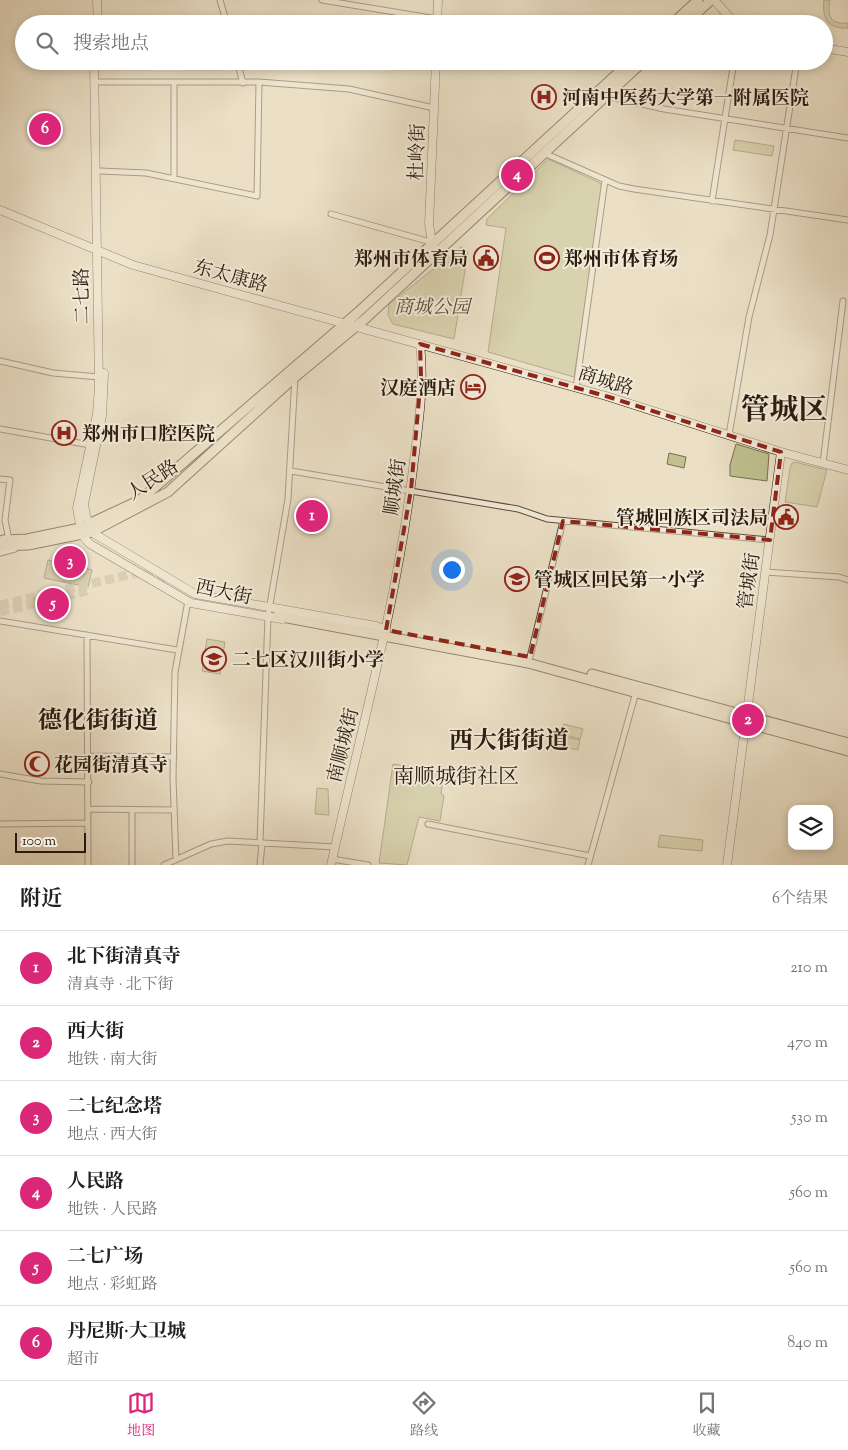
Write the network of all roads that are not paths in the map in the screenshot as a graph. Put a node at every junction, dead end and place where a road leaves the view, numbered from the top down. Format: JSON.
{"nodes":[{"id":1,"x":93,"y":0,"type":"edge"},
{"id":2,"x":97,"y":0,"type":"edge"},
{"id":3,"x":220,"y":0,"type":"edge"},
{"id":4,"x":322,"y":0,"type":"edge"},
{"id":5,"x":438,"y":0,"type":"edge"},
{"id":6,"x":698,"y":0,"type":"edge"},
{"id":7,"x":712,"y":0,"type":"edge"},
{"id":8,"x":94,"y":15,"type":"edge"},
{"id":9,"x":98,"y":15,"type":"edge"},
{"id":10,"x":224,"y":15,"type":"edge"},
{"id":11,"x":404,"y":15,"type":"edge"},
{"id":12,"x":437,"y":15,"type":"edge"},
{"id":13,"x":682,"y":15,"type":"edge"},
{"id":14,"x":695,"y":15,"type":"edge"},
{"id":15,"x":727,"y":15,"type":"edge"},
{"id":16,"x":833,"y":50,"type":"edge"},
{"id":17,"x":848,"y":52,"type":"edge"},
{"id":18,"x":94,"y":70,"type":"edge"},
{"id":19,"x":99,"y":70,"type":"edge"},
{"id":20,"x":241,"y":70,"type":"edge"},
{"id":21,"x":436,"y":70,"type":"edge"},
{"id":22,"x":621,"y":70,"type":"edge"},
{"id":23,"x":634,"y":70,"type":"edge"},
{"id":24,"x":733,"y":70,"type":"edge"},
{"id":25,"x":796,"y":70,"type":"edge"},
{"id":26,"x":99,"y":82,"type":"junction"},
{"id":27,"x":174,"y":82,"type":"junction"},
{"id":28,"x":244,"y":82,"type":"junction"},
{"id":29,"x":259,"y":82,"type":"junction"},
{"id":30,"x":606,"y":96,"type":"junction"},
{"id":31,"x":434,"y":108,"type":"junction"},
{"id":32,"x":726,"y":119,"type":"junction"},
{"id":33,"x":788,"y":129,"type":"junction"},
{"id":34,"x":848,"y":138,"type":"edge"},
{"id":35,"x":544,"y":153,"type":"junction"},
{"id":36,"x":100,"y":171,"type":"junction"},
{"id":37,"x":174,"y":178,"type":"junction"},
{"id":38,"x":605,"y":180,"type":"junction"},
{"id":39,"x":712,"y":201,"type":"junction"},
{"id":40,"x":0,"y":210,"type":"edge"},
{"id":41,"x":774,"y":210,"type":"junction"},
{"id":42,"x":331,"y":214,"type":"dead end"},
{"id":43,"x":848,"y":220,"type":"edge"},
{"id":44,"x":435,"y":246,"type":"junction"},
{"id":45,"x":98,"y":251,"type":"junction"},
{"id":46,"x":843,"y":301,"type":"dead end"},
{"id":47,"x":345,"y":323,"type":"junction"},
{"id":48,"x":354,"y":326,"type":"junction"},
{"id":49,"x":420,"y":344,"type":"junction"},
{"id":50,"x":0,"y":363,"type":"edge"},
{"id":51,"x":295,"y":376,"type":"junction"},
{"id":52,"x":99,"y":377,"type":"junction"},
{"id":53,"x":576,"y":388,"type":"junction"},
{"id":54,"x":0,"y":429,"type":"edge"},
{"id":55,"x":729,"y":435,"type":"junction"},
{"id":56,"x":90,"y":446,"type":"junction"},
{"id":57,"x":781,"y":452,"type":"junction"},
{"id":58,"x":823,"y":463,"type":"junction"},
{"id":59,"x":848,"y":470,"type":"edge"},
{"id":60,"x":291,"y":471,"type":"junction"},
{"id":61,"x":0,"y":479,"type":"edge"},
{"id":62,"x":411,"y":490,"type":"junction"},
{"id":63,"x":563,"y":521,"type":"junction"},
{"id":64,"x":91,"y":529,"type":"junction"},
{"id":65,"x":81,"y":532,"type":"junction"},
{"id":66,"x":4,"y":540,"type":"edge"},
{"id":67,"x":770,"y":540,"type":"junction"},
{"id":68,"x":28,"y":545,"type":"junction"},
{"id":69,"x":0,"y":546,"type":"edge"},
{"id":70,"x":0,"y":553,"type":"edge"},
{"id":71,"x":765,"y":572,"type":"junction"},
{"id":72,"x":848,"y":580,"type":"edge"},
{"id":73,"x":188,"y":601,"type":"junction"},
{"id":74,"x":272,"y":612,"type":"junction"},
{"id":75,"x":0,"y":621,"type":"edge"},
{"id":76,"x":385,"y":633,"type":"junction"},
{"id":77,"x":88,"y":635,"type":"junction"},
{"id":78,"x":177,"y":650,"type":"junction"},
{"id":79,"x":530,"y":657,"type":"junction"},
{"id":80,"x":636,"y":692,"type":"junction"},
{"id":81,"x":745,"y":719,"type":"junction"},
{"id":82,"x":848,"y":743,"type":"edge"},
{"id":83,"x":848,"y":751,"type":"edge"},
{"id":84,"x":89,"y":756,"type":"junction"},
{"id":85,"x":174,"y":757,"type":"junction"},
{"id":86,"x":0,"y":774,"type":"edge"},
{"id":87,"x":88,"y":782,"type":"junction"},
{"id":88,"x":88,"y":809,"type":"junction"},
{"id":89,"x":132,"y":810,"type":"junction"},
{"id":90,"x":174,"y":810,"type":"junction"},
{"id":91,"x":88,"y":823,"type":"junction"},
{"id":92,"x":0,"y":824,"type":"edge"},
{"id":93,"x":428,"y":824,"type":"dead end"},
{"id":94,"x":261,"y":843,"type":"junction"},
{"id":95,"x":335,"y":846,"type":"junction"},
{"id":96,"x":590,"y":856,"type":"junction"},
{"id":97,"x":178,"y":859,"type":"junction"},
{"id":98,"x":331,"y":862,"type":"edge"},
{"id":99,"x":88,"y":865,"type":"edge"},
{"id":100,"x":132,"y":865,"type":"edge"},
{"id":101,"x":164,"y":865,"type":"edge"},
{"id":102,"x":180,"y":865,"type":"edge"},
{"id":103,"x":260,"y":865,"type":"edge"},
{"id":104,"x":368,"y":865,"type":"edge"},
{"id":105,"x":588,"y":865,"type":"edge"},
{"id":106,"x":727,"y":865,"type":"edge"}],
"edges":[{"from":1,"to":8,"type":"street"},
{"from":2,"to":9,"type":"street"},
{"from":3,"to":10,"type":"street"},
{"from":4,"to":11,"type":"street"},
{"from":5,"to":12,"type":"street"},
{"from":6,"to":13,"type":"main road"},
{"from":7,"to":14,"type":"main road"},
{"from":7,"to":15,"type":"street"},
{"from":16,"to":17,"type":"street"},
{"from":18,"to":45,"type":"street","name":"二七路"},
{"from":19,"to":26,"type":"street","name":"二七路"},
{"from":20,"to":28,"type":"street"},
{"from":21,"to":31,"type":"street","name":"杜岭街"},
{"from":22,"to":44,"type":"main road","name":"人民路"},
{"from":23,"to":30,"type":"main road","name":"人民路"},
{"from":24,"to":32,"type":"street"},
{"from":25,"to":33,"type":"street"},
{"from":26,"to":27,"type":"street"},
{"from":26,"to":36,"type":"street","name":"二七路"},
{"from":27,"to":28,"type":"street"},
{"from":27,"to":37,"type":"street"},
{"from":28,"to":29,"type":"street"},
{"from":29,"to":31,"type":"street"},
{"from":29,"to":37,"type":"street"},
{"from":30,"to":32,"type":"street"},
{"from":30,"to":35,"type":"main road","name":"人民路"},
{"from":31,"to":44,"type":"street","name":"杜岭街"},
{"from":32,"to":33,"type":"street"},
{"from":32,"to":39,"type":"street"},
{"from":33,"to":34,"type":"street"},
{"from":33,"to":41,"type":"street"},
{"from":35,"to":38,"type":"street"},
{"from":35,"to":44,"type":"main road","name":"人民路"},
{"from":36,"to":37,"type":"street"},
{"from":36,"to":45,"type":"street","name":"二七路"},
{"from":38,"to":39,"type":"street"},
{"from":38,"to":53,"type":"street"},
{"from":39,"to":41,"type":"street"},
{"from":40,"to":45,"type":"street","name":"东太康路"},
{"from":41,"to":43,"type":"street"},
{"from":41,"to":55,"type":"street"},
{"from":42,"to":44,"type":"street"},
{"from":44,"to":47,"type":"main road","name":"人民路"},
{"from":44,"to":48,"type":"main road","name":"人民路"},
{"from":45,"to":47,"type":"street","name":"东太康路"},
{"from":45,"to":52,"type":"street","name":"二七路"},
{"from":45,"to":64,"type":"street","name":"二七路"},
{"from":46,"to":58,"type":"street"},
{"from":47,"to":48,"type":"street","name":"东太康路"},
{"from":47,"to":64,"type":"main road","name":"人民路"},
{"from":48,"to":49,"type":"street","name":"商城路"},
{"from":48,"to":51,"type":"main road","name":"人民路"},
{"from":49,"to":53,"type":"street","name":"商城路"},
{"from":49,"to":62,"type":"street","name":"顺城街"},
{"from":50,"to":52,"type":"street"},
{"from":51,"to":60,"type":"street"},
{"from":51,"to":64,"type":"main road","name":"人民路"},
{"from":52,"to":56,"type":"street","name":"二七路"},
{"from":53,"to":55,"type":"street","name":"商城路"},
{"from":54,"to":56,"type":"street"},
{"from":55,"to":57,"type":"street","name":"商城路"},
{"from":56,"to":65,"type":"street","name":"二七路"},
{"from":57,"to":58,"type":"street","name":"商城路"},
{"from":57,"to":67,"type":"street","name":"管城街"},
{"from":58,"to":59,"type":"street","name":"商城路"},
{"from":60,"to":62,"type":"street"},
{"from":60,"to":74,"type":"street"},
{"from":61,"to":66,"type":"street"},
{"from":62,"to":63,"type":"street"},
{"from":62,"to":76,"type":"street","name":"顺城街"},
{"from":63,"to":67,"type":"street"},
{"from":63,"to":79,"type":"street"},
{"from":64,"to":65,"type":"main road"},
{"from":64,"to":74,"type":"street","name":"西大街"},
{"from":65,"to":66,"type":"main road"},
{"from":65,"to":68,"type":"main road"},
{"from":65,"to":73,"type":"street","name":"西大街"},
{"from":67,"to":71,"type":"street","name":"管城街"},
{"from":68,"to":69,"type":"main road"},
{"from":68,"to":70,"type":"street"},
{"from":71,"to":72,"type":"street"},
{"from":71,"to":81,"type":"street","name":"管城街"},
{"from":73,"to":74,"type":"street","name":"西大街"},
{"from":73,"to":78,"type":"street"},
{"from":74,"to":76,"type":"main road","name":"西大街"},
{"from":74,"to":94,"type":"street"},
{"from":75,"to":77,"type":"street"},
{"from":76,"to":79,"type":"main road","name":"西大街"},
{"from":76,"to":80,"type":"main road","name":"西大街"},
{"from":76,"to":95,"type":"street","name":"南顺城街"},
{"from":77,"to":78,"type":"street"},
{"from":77,"to":84,"type":"street"},
{"from":78,"to":85,"type":"street"},
{"from":79,"to":81,"type":"main road","name":"西大街"},
{"from":80,"to":81,"type":"main road","name":"西大街"},
{"from":80,"to":96,"type":"street"},
{"from":81,"to":82,"type":"main road"},
{"from":81,"to":83,"type":"main road"},
{"from":81,"to":106,"type":"street","name":"管城街"},
{"from":84,"to":85,"type":"street"},
{"from":84,"to":87,"type":"street"},
{"from":85,"to":90,"type":"street"},
{"from":86,"to":87,"type":"street"},
{"from":87,"to":88,"type":"street"},
{"from":88,"to":89,"type":"street"},
{"from":88,"to":91,"type":"street"},
{"from":89,"to":90,"type":"street"},
{"from":89,"to":100,"type":"street"},
{"from":90,"to":97,"type":"street"},
{"from":91,"to":92,"type":"street"},
{"from":91,"to":99,"type":"street"},
{"from":93,"to":96,"type":"street"},
{"from":94,"to":95,"type":"street"},
{"from":94,"to":97,"type":"street"},
{"from":94,"to":103,"type":"street"},
{"from":95,"to":98,"type":"street","name":"南顺城街"},
{"from":96,"to":105,"type":"street"},
{"from":97,"to":101,"type":"street"},
{"from":97,"to":102,"type":"street"},
{"from":98,"to":104,"type":"street"}]}
